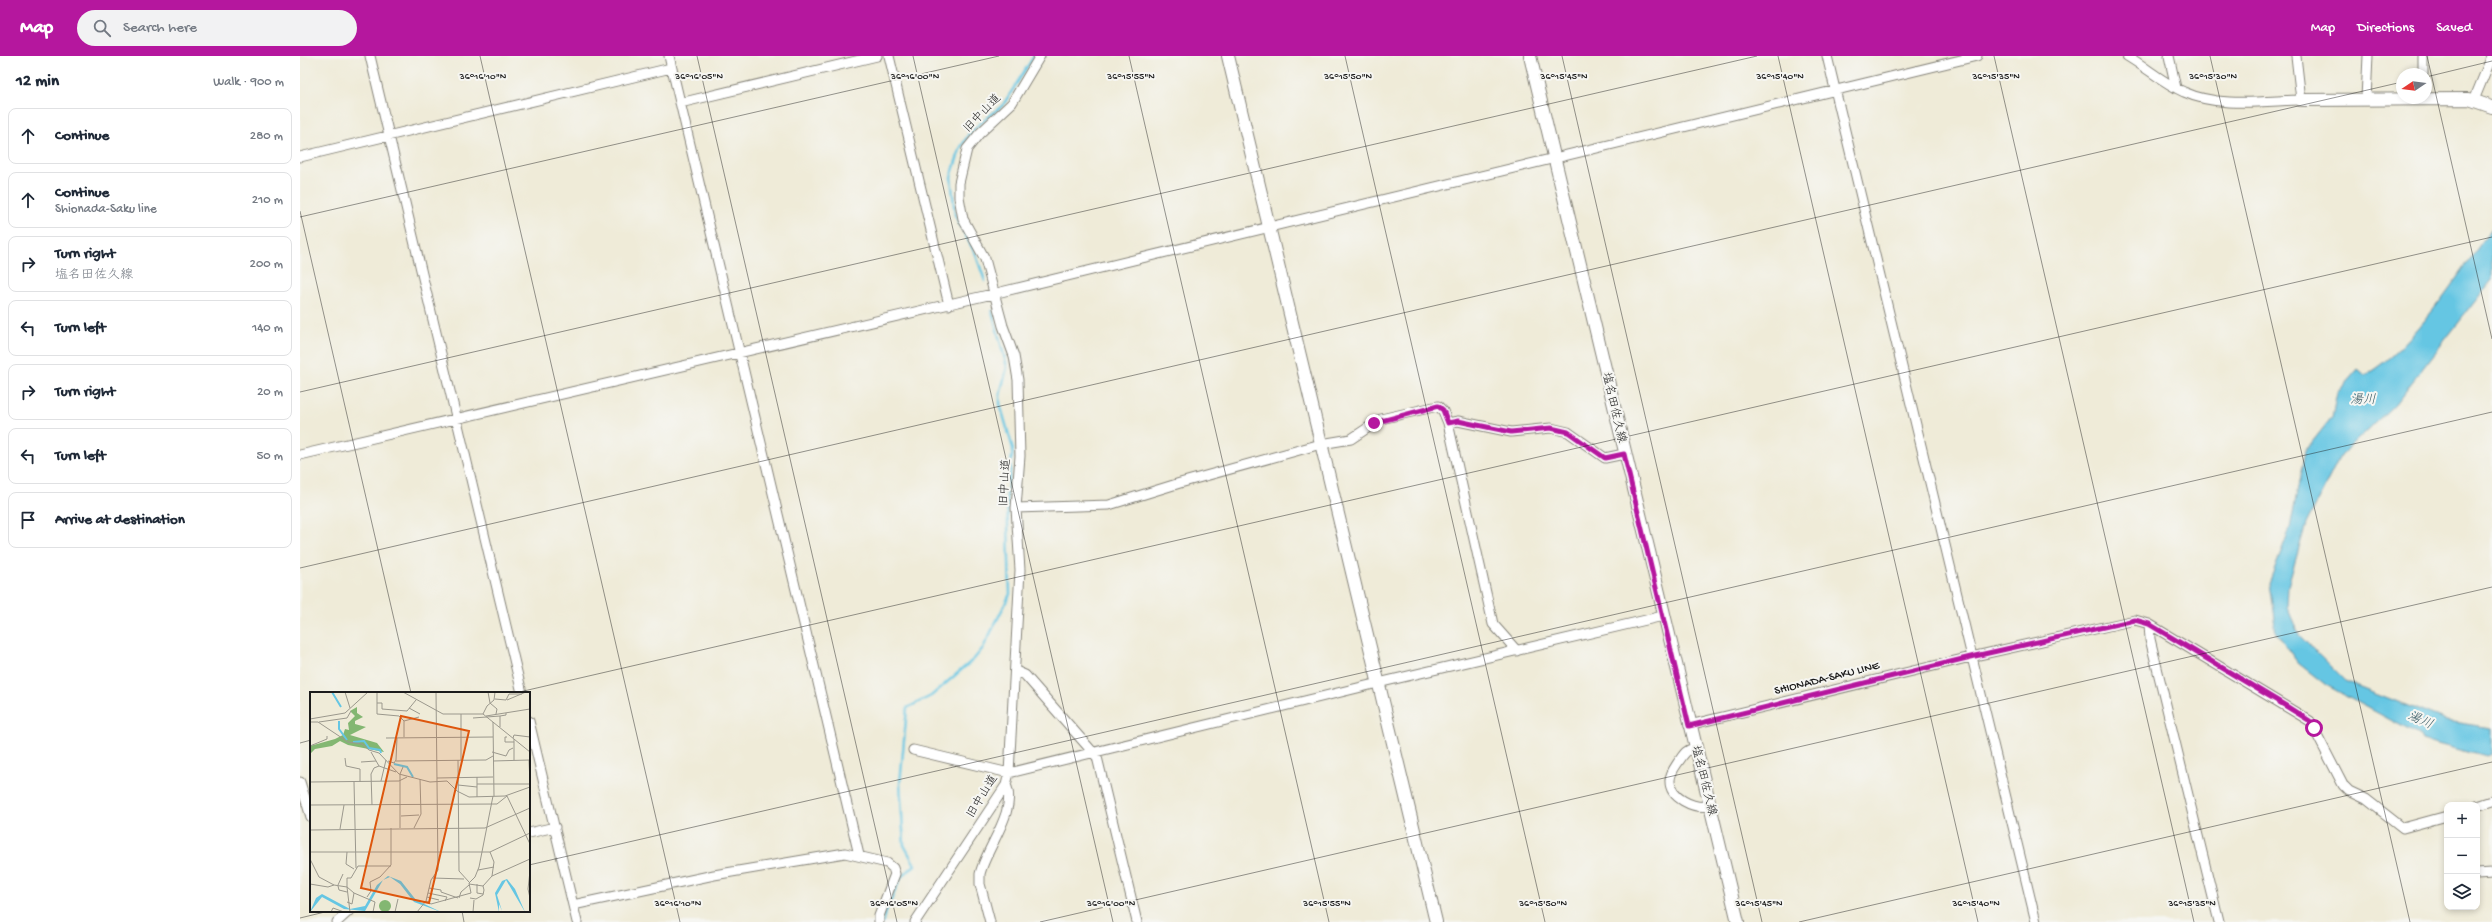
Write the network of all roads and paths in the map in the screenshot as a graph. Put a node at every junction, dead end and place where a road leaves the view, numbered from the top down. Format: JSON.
{"nodes":[{"id":1,"x":370,"y":56,"type":"edge"},
{"id":2,"x":669,"y":56,"type":"edge"},
{"id":3,"x":877,"y":56,"type":"edge"},
{"id":4,"x":889,"y":56,"type":"edge"},
{"id":5,"x":1040,"y":56,"type":"edge"},
{"id":6,"x":1228,"y":56,"type":"edge"},
{"id":7,"x":1530,"y":56,"type":"edge"},
{"id":8,"x":1827,"y":56,"type":"edge"},
{"id":9,"x":1977,"y":56,"type":"edge"},
{"id":10,"x":2127,"y":56,"type":"edge"},
{"id":11,"x":2169,"y":56,"type":"edge"},
{"id":12,"x":2296,"y":56,"type":"edge"},
{"id":13,"x":2368,"y":56,"type":"edge"},
{"id":14,"x":2423,"y":56,"type":"edge"},
{"id":15,"x":2492,"y":56,"type":"edge"},
{"id":16,"x":671,"y":68,"type":"junction"},
{"id":17,"x":2423,"y":68,"type":"edge"},
{"id":18,"x":2176,"y":88,"type":"junction"},
{"id":19,"x":1835,"y":89,"type":"junction"},
{"id":20,"x":2396,"y":98,"type":"edge"},
{"id":21,"x":2432,"y":98,"type":"edge"},
{"id":22,"x":2366,"y":99,"type":"junction"},
{"id":23,"x":2302,"y":100,"type":"junction"},
{"id":24,"x":2474,"y":100,"type":"junction"},
{"id":25,"x":680,"y":103,"type":"junction"},
{"id":26,"x":2491,"y":107,"type":"edge"},
{"id":27,"x":389,"y":136,"type":"junction"},
{"id":28,"x":300,"y":157,"type":"edge"},
{"id":29,"x":1554,"y":157,"type":"junction"},
{"id":30,"x":1268,"y":227,"type":"junction"},
{"id":31,"x":994,"y":294,"type":"junction"},
{"id":32,"x":950,"y":304,"type":"junction"},
{"id":33,"x":740,"y":353,"type":"junction"},
{"id":34,"x":458,"y":420,"type":"junction"},
{"id":35,"x":1448,"y":423,"type":"junction"},
{"id":36,"x":1321,"y":444,"type":"junction"},
{"id":37,"x":1624,"y":454,"type":"junction"},
{"id":38,"x":300,"y":455,"type":"edge"},
{"id":39,"x":1016,"y":508,"type":"junction"},
{"id":40,"x":1663,"y":616,"type":"junction"},
{"id":41,"x":2149,"y":624,"type":"junction"},
{"id":42,"x":1517,"y":651,"type":"junction"},
{"id":43,"x":1971,"y":657,"type":"junction"},
{"id":44,"x":1016,"y":671,"type":"junction"},
{"id":45,"x":1378,"y":683,"type":"junction"},
{"id":46,"x":522,"y":692,"type":"edge"},
{"id":47,"x":530,"y":725,"type":"edge"},
{"id":48,"x":1689,"y":726,"type":"junction"},
{"id":49,"x":1694,"y":748,"type":"junction"},
{"id":50,"x":913,"y":750,"type":"dead end"},
{"id":51,"x":1094,"y":752,"type":"junction"},
{"id":52,"x":1009,"y":774,"type":"junction"},
{"id":53,"x":300,"y":782,"type":"edge"},
{"id":54,"x":1006,"y":785,"type":"junction"},
{"id":55,"x":2492,"y":800,"type":"edge"},
{"id":56,"x":2480,"y":805,"type":"edge"},
{"id":57,"x":1709,"y":806,"type":"junction"},
{"id":58,"x":310,"y":814,"type":"edge"},
{"id":59,"x":2444,"y":817,"type":"edge"},
{"id":60,"x":555,"y":827,"type":"junction"},
{"id":61,"x":530,"y":833,"type":"edge"},
{"id":62,"x":859,"y":855,"type":"junction"},
{"id":63,"x":2492,"y":873,"type":"edge"},
{"id":64,"x":2480,"y":874,"type":"edge"},
{"id":65,"x":573,"y":905,"type":"junction"},
{"id":66,"x":348,"y":912,"type":"edge"},
{"id":67,"x":337,"y":922,"type":"edge"},
{"id":68,"x":577,"y":922,"type":"edge"},
{"id":69,"x":879,"y":922,"type":"edge"},
{"id":70,"x":914,"y":922,"type":"edge"},
{"id":71,"x":990,"y":922,"type":"edge"},
{"id":72,"x":1137,"y":922,"type":"edge"},
{"id":73,"x":1436,"y":922,"type":"edge"},
{"id":74,"x":1738,"y":922,"type":"edge"},
{"id":75,"x":2036,"y":922,"type":"edge"},
{"id":76,"x":2219,"y":922,"type":"edge"}],
"edges":[{"from":1,"to":27,"type":"street"},
{"from":2,"to":16,"type":"street"},
{"from":3,"to":25,"type":"street"},
{"from":4,"to":32,"type":"street"},
{"from":5,"to":31,"type":"street","name":"旧中山道"},
{"from":6,"to":30,"type":"street"},
{"from":7,"to":29,"type":"street","name":"塩名田佐久線"},
{"from":8,"to":19,"type":"street"},
{"from":9,"to":19,"type":"street"},
{"from":10,"to":18,"type":"street"},
{"from":11,"to":18,"type":"street"},
{"from":12,"to":23,"type":"street"},
{"from":13,"to":22,"type":"street"},
{"from":14,"to":17,"type":"street"},
{"from":15,"to":24,"type":"street"},
{"from":16,"to":25,"type":"street"},
{"from":16,"to":27,"type":"street"},
{"from":18,"to":23,"type":"street"},
{"from":19,"to":29,"type":"street"},
{"from":19,"to":43,"type":"street"},
{"from":20,"to":22,"type":"street"},
{"from":21,"to":24,"type":"street"},
{"from":22,"to":23,"type":"street"},
{"from":24,"to":26,"type":"street"},
{"from":25,"to":33,"type":"street"},
{"from":27,"to":28,"type":"street"},
{"from":27,"to":34,"type":"street"},
{"from":29,"to":30,"type":"street"},
{"from":29,"to":37,"type":"street","name":"塩名田佐久線"},
{"from":30,"to":31,"type":"street"},
{"from":30,"to":36,"type":"street"},
{"from":31,"to":32,"type":"street"},
{"from":31,"to":39,"type":"street","name":"旧中山道"},
{"from":32,"to":33,"type":"street"},
{"from":33,"to":34,"type":"street"},
{"from":33,"to":62,"type":"street"},
{"from":34,"to":38,"type":"street"},
{"from":34,"to":46,"type":"street"},
{"from":35,"to":36,"type":"street"},
{"from":35,"to":37,"type":"street"},
{"from":35,"to":42,"type":"street"},
{"from":36,"to":39,"type":"street"},
{"from":36,"to":45,"type":"street"},
{"from":37,"to":40,"type":"street","name":"塩名田佐久線"},
{"from":39,"to":44,"type":"street","name":"旧中山道"},
{"from":40,"to":42,"type":"street"},
{"from":40,"to":48,"type":"street","name":"塩名田佐久線"},
{"from":41,"to":43,"type":"street","name":"SHIONADA-SAKU LINE"},
{"from":41,"to":59,"type":"street"},
{"from":41,"to":76,"type":"street"},
{"from":42,"to":45,"type":"street"},
{"from":43,"to":48,"type":"street","name":"SHIONADA-SAKU LINE"},
{"from":43,"to":75,"type":"street"},
{"from":44,"to":51,"type":"street"},
{"from":44,"to":52,"type":"street","name":"旧中山道"},
{"from":45,"to":51,"type":"street"},
{"from":45,"to":73,"type":"street"},
{"from":47,"to":60,"type":"street"},
{"from":48,"to":49,"type":"street","name":"塩名田佐久線"},
{"from":49,"to":57,"type":"street","name":"塩名田佐久線"},
{"from":49,"to":57,"type":"street"},
{"from":50,"to":52,"type":"street"},
{"from":51,"to":52,"type":"street"},
{"from":51,"to":72,"type":"street"},
{"from":52,"to":54,"type":"street","name":"旧中山道"},
{"from":53,"to":58,"type":"street"},
{"from":54,"to":70,"type":"street","name":"旧中山道"},
{"from":54,"to":71,"type":"street"},
{"from":55,"to":56,"type":"street"},
{"from":57,"to":74,"type":"street","name":"塩名田佐久線"},
{"from":60,"to":61,"type":"street"},
{"from":60,"to":65,"type":"street"},
{"from":62,"to":65,"type":"street"},
{"from":62,"to":69,"type":"street"},
{"from":63,"to":64,"type":"street"},
{"from":65,"to":68,"type":"street"},
{"from":66,"to":67,"type":"street"}]}
